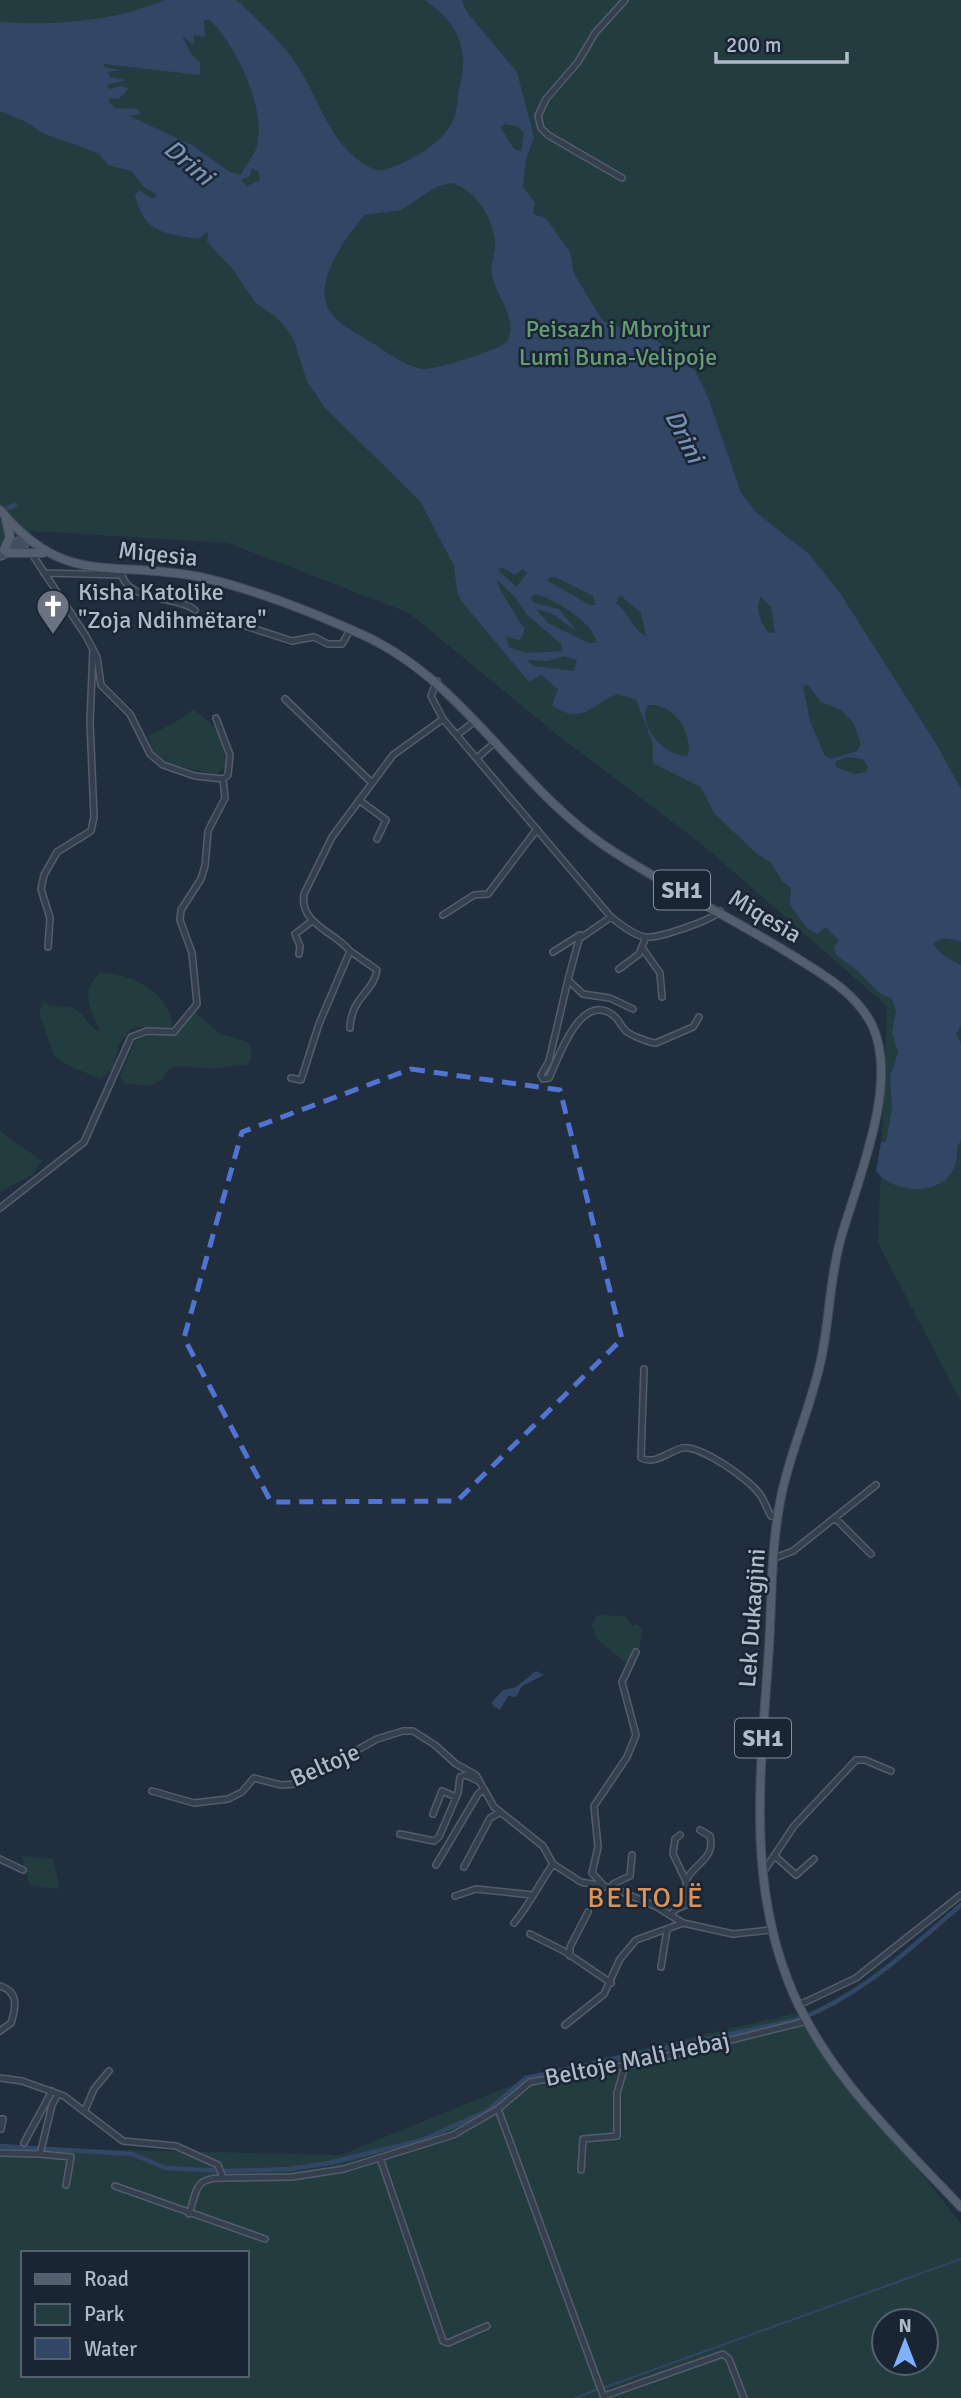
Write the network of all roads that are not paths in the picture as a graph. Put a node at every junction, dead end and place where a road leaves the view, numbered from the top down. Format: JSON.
{"nodes":[{"id":1,"x":625,"y":0,"type":"edge"},
{"id":2,"x":622,"y":178,"type":"dead end"},
{"id":3,"x":2,"y":512,"type":"edge"},
{"id":4,"x":27,"y":538,"type":"junction"},
{"id":5,"x":30,"y":551,"type":"junction"},
{"id":6,"x":3,"y":552,"type":"edge"},
{"id":7,"x":51,"y":555,"type":"junction"},
{"id":8,"x":121,"y":572,"type":"junction"},
{"id":9,"x":44,"y":573,"type":"junction"},
{"id":10,"x":195,"y":610,"type":"dead end"},
{"id":11,"x":233,"y":622,"type":"dead end"},
{"id":12,"x":350,"y":630,"type":"junction"},
{"id":13,"x":93,"y":650,"type":"junction"},
{"id":14,"x":436,"y":681,"type":"junction"},
{"id":15,"x":285,"y":699,"type":"dead end"},
{"id":16,"x":216,"y":718,"type":"dead end"},
{"id":17,"x":443,"y":719,"type":"junction"},
{"id":18,"x":475,"y":721,"type":"junction"},
{"id":19,"x":457,"y":735,"type":"junction"},
{"id":20,"x":494,"y":743,"type":"junction"},
{"id":21,"x":477,"y":758,"type":"junction"},
{"id":22,"x":223,"y":779,"type":"junction"},
{"id":23,"x":372,"y":783,"type":"junction"},
{"id":24,"x":359,"y":800,"type":"junction"},
{"id":25,"x":537,"y":829,"type":"junction"},
{"id":26,"x":377,"y":839,"type":"dead end"},
{"id":27,"x":720,"y":911,"type":"junction"},
{"id":28,"x":443,"y":915,"type":"dead end"},
{"id":29,"x":611,"y":916,"type":"junction"},
{"id":30,"x":312,"y":921,"type":"junction"},
{"id":31,"x":587,"y":931,"type":"junction"},
{"id":32,"x":646,"y":937,"type":"junction"},
{"id":33,"x":48,"y":947,"type":"dead end"},
{"id":34,"x":643,"y":949,"type":"junction"},
{"id":35,"x":350,"y":951,"type":"junction"},
{"id":36,"x":553,"y":952,"type":"dead end"},
{"id":37,"x":299,"y":954,"type":"dead end"},
{"id":38,"x":619,"y":969,"type":"dead end"},
{"id":39,"x":568,"y":979,"type":"junction"},
{"id":40,"x":662,"y":997,"type":"dead end"},
{"id":41,"x":632,"y":1009,"type":"dead end"},
{"id":42,"x":699,"y":1017,"type":"dead end"},
{"id":43,"x":350,"y":1028,"type":"dead end"},
{"id":44,"x":290,"y":1078,"type":"dead end"},
{"id":45,"x":0,"y":1208,"type":"edge"},
{"id":46,"x":644,"y":1369,"type":"dead end"},
{"id":47,"x":790,"y":1461,"type":"joint"},
{"id":48,"x":876,"y":1485,"type":"dead end"},
{"id":49,"x":778,"y":1517,"type":"junction"},
{"id":50,"x":835,"y":1518,"type":"junction"},
{"id":51,"x":871,"y":1554,"type":"dead end"},
{"id":52,"x":775,"y":1558,"type":"junction"},
{"id":53,"x":636,"y":1653,"type":"dead end"},
{"id":54,"x":891,"y":1771,"type":"dead end"},
{"id":55,"x":478,"y":1781,"type":"junction"},
{"id":56,"x":483,"y":1790,"type":"junction"},
{"id":57,"x":152,"y":1791,"type":"dead end"},
{"id":58,"x":456,"y":1797,"type":"junction"},
{"id":59,"x":499,"y":1812,"type":"junction"},
{"id":60,"x":433,"y":1814,"type":"dead end"},
{"id":61,"x":700,"y":1830,"type":"dead end"},
{"id":62,"x":400,"y":1834,"type":"dead end"},
{"id":63,"x":680,"y":1835,"type":"dead end"},
{"id":64,"x":632,"y":1855,"type":"dead end"},
{"id":65,"x":776,"y":1857,"type":"junction"},
{"id":66,"x":814,"y":1858,"type":"dead end"},
{"id":67,"x":0,"y":1859,"type":"edge"},
{"id":68,"x":553,"y":1864,"type":"junction"},
{"id":69,"x":436,"y":1865,"type":"dead end"},
{"id":70,"x":464,"y":1867,"type":"dead end"},
{"id":71,"x":23,"y":1870,"type":"dead end"},
{"id":72,"x":761,"y":1874,"type":"junction"},
{"id":73,"x":686,"y":1881,"type":"junction"},
{"id":74,"x":610,"y":1888,"type":"junction"},
{"id":75,"x":533,"y":1895,"type":"junction"},
{"id":76,"x":961,"y":1895,"type":"edge"},
{"id":77,"x":456,"y":1896,"type":"dead end"},
{"id":78,"x":588,"y":1912,"type":"dead end"},
{"id":79,"x":671,"y":1916,"type":"junction"},
{"id":80,"x":514,"y":1923,"type":"dead end"},
{"id":81,"x":683,"y":1923,"type":"junction"},
{"id":82,"x":667,"y":1930,"type":"junction"},
{"id":83,"x":771,"y":1930,"type":"junction"},
{"id":84,"x":530,"y":1934,"type":"dead end"},
{"id":85,"x":570,"y":1956,"type":"junction"},
{"id":86,"x":661,"y":1967,"type":"dead end"},
{"id":87,"x":611,"y":1983,"type":"junction"},
{"id":88,"x":0,"y":1986,"type":"edge"},
{"id":89,"x":800,"y":2007,"type":"junction"},
{"id":90,"x":807,"y":2021,"type":"junction"},
{"id":91,"x":565,"y":2025,"type":"dead end"},
{"id":92,"x":2,"y":2028,"type":"edge"},
{"id":93,"x":625,"y":2066,"type":"junction"},
{"id":94,"x":109,"y":2071,"type":"dead end"},
{"id":95,"x":0,"y":2078,"type":"edge"},
{"id":96,"x":55,"y":2092,"type":"junction"},
{"id":97,"x":498,"y":2109,"type":"junction"},
{"id":98,"x":85,"y":2110,"type":"junction"},
{"id":99,"x":0,"y":2119,"type":"edge"},
{"id":100,"x":1,"y":2129,"type":"edge"},
{"id":101,"x":24,"y":2144,"type":"dead end"},
{"id":102,"x":41,"y":2150,"type":"junction"},
{"id":103,"x":1,"y":2153,"type":"edge"},
{"id":104,"x":380,"y":2158,"type":"junction"},
{"id":105,"x":581,"y":2170,"type":"dead end"},
{"id":106,"x":222,"y":2174,"type":"junction"},
{"id":107,"x":66,"y":2185,"type":"dead end"},
{"id":108,"x":115,"y":2186,"type":"dead end"},
{"id":109,"x":961,"y":2207,"type":"edge"},
{"id":110,"x":190,"y":2214,"type":"junction"},
{"id":111,"x":265,"y":2239,"type":"dead end"},
{"id":112,"x":487,"y":2326,"type":"dead end"},
{"id":113,"x":603,"y":2395,"type":"edge"},
{"id":114,"x":744,"y":2398,"type":"edge"}],
"edges":[{"from":1,"to":2,"type":"street"},
{"from":3,"to":4,"type":"main road","number":"SH1"},
{"from":3,"to":6,"type":"main road"},
{"from":4,"to":6,"type":"main road"},
{"from":4,"to":7,"type":"main road","number":"SH1"},
{"from":5,"to":6,"type":"main road"},
{"from":5,"to":7,"type":"main road"},
{"from":5,"to":9,"type":"street"},
{"from":7,"to":8,"type":"main road","name":"Miqesia","number":"SH1"},
{"from":8,"to":9,"type":"street"},
{"from":8,"to":10,"type":"street"},
{"from":8,"to":12,"type":"main road","name":"Miqesia","number":"SH1"},
{"from":9,"to":13,"type":"street"},
{"from":11,"to":12,"type":"street"},
{"from":12,"to":14,"type":"main road","name":"Miqesia","number":"SH1"},
{"from":13,"to":22,"type":"street"},
{"from":13,"to":33,"type":"street"},
{"from":14,"to":17,"type":"street"},
{"from":14,"to":18,"type":"main road","name":"Miqesia","number":"SH1"},
{"from":15,"to":23,"type":"street"},
{"from":16,"to":22,"type":"street"},
{"from":17,"to":19,"type":"street"},
{"from":17,"to":23,"type":"street"},
{"from":18,"to":19,"type":"street"},
{"from":18,"to":20,"type":"main road","name":"Miqesia","number":"SH1"},
{"from":19,"to":21,"type":"street"},
{"from":20,"to":21,"type":"street"},
{"from":20,"to":27,"type":"main road","name":"Miqesia","number":"SH1"},
{"from":21,"to":25,"type":"street"},
{"from":22,"to":45,"type":"street"},
{"from":23,"to":24,"type":"street"},
{"from":24,"to":26,"type":"street"},
{"from":24,"to":30,"type":"street"},
{"from":25,"to":28,"type":"street"},
{"from":25,"to":29,"type":"street"},
{"from":27,"to":32,"type":"street"},
{"from":27,"to":47,"type":"main road","name":"Miqesia","number":"SH1"},
{"from":29,"to":31,"type":"street"},
{"from":29,"to":32,"type":"street"},
{"from":30,"to":35,"type":"street"},
{"from":30,"to":37,"type":"street"},
{"from":31,"to":36,"type":"street"},
{"from":31,"to":39,"type":"street"},
{"from":32,"to":34,"type":"street"},
{"from":34,"to":38,"type":"street"},
{"from":34,"to":40,"type":"street"},
{"from":35,"to":43,"type":"street"},
{"from":35,"to":44,"type":"street"},
{"from":39,"to":41,"type":"street"},
{"from":39,"to":42,"type":"street"},
{"from":46,"to":49,"type":"street","name":"Lek Dukagjini"},
{"from":47,"to":49,"type":"main road","name":"Lek Dukagjini","number":"SH1"},
{"from":48,"to":50,"type":"street"},
{"from":49,"to":52,"type":"main road","name":"Lek Dukagjini","number":"SH1"},
{"from":50,"to":51,"type":"street"},
{"from":50,"to":52,"type":"street"},
{"from":52,"to":72,"type":"main road","name":"Lek Dukagjini","number":"SH1"},
{"from":53,"to":74,"type":"street"},
{"from":54,"to":65,"type":"street"},
{"from":55,"to":56,"type":"street","name":"Beltoje"},
{"from":55,"to":57,"type":"street","name":"Beltoje"},
{"from":55,"to":58,"type":"street"},
{"from":56,"to":59,"type":"street","name":"Beltoje"},
{"from":56,"to":69,"type":"street"},
{"from":58,"to":60,"type":"street"},
{"from":58,"to":62,"type":"street"},
{"from":59,"to":68,"type":"street","name":"Beltoje"},
{"from":59,"to":70,"type":"street"},
{"from":61,"to":73,"type":"street"},
{"from":63,"to":73,"type":"street"},
{"from":64,"to":74,"type":"street"},
{"from":65,"to":66,"type":"street"},
{"from":65,"to":72,"type":"street"},
{"from":67,"to":71,"type":"street"},
{"from":68,"to":74,"type":"street","name":"Beltoje"},
{"from":68,"to":75,"type":"street"},
{"from":72,"to":83,"type":"main road","name":"Lek Dukagjini","number":"SH1"},
{"from":73,"to":79,"type":"street"},
{"from":74,"to":79,"type":"street","name":"Beltoje"},
{"from":75,"to":77,"type":"street"},
{"from":75,"to":80,"type":"street"},
{"from":76,"to":89,"type":"street"},
{"from":78,"to":85,"type":"street"},
{"from":79,"to":81,"type":"street","name":"Beltoje"},
{"from":81,"to":82,"type":"street"},
{"from":81,"to":83,"type":"street"},
{"from":82,"to":86,"type":"street"},
{"from":82,"to":87,"type":"street"},
{"from":83,"to":89,"type":"main road","name":"Lek Dukagjini","number":"SH1"},
{"from":84,"to":85,"type":"street"},
{"from":85,"to":87,"type":"street"},
{"from":87,"to":91,"type":"street"},
{"from":88,"to":92,"type":"street"},
{"from":89,"to":90,"type":"main road","number":"SH1"},
{"from":90,"to":93,"type":"street","name":"Beltoje Mali Hebaj"},
{"from":90,"to":109,"type":"main road","number":"SH1"},
{"from":93,"to":97,"type":"street","name":"Beltoje Mali Hebaj"},
{"from":93,"to":105,"type":"street"},
{"from":94,"to":98,"type":"street"},
{"from":95,"to":96,"type":"street"},
{"from":96,"to":98,"type":"street"},
{"from":96,"to":101,"type":"street"},
{"from":96,"to":102,"type":"street"},
{"from":97,"to":104,"type":"street","name":"Beltoje Mali Hebaj"},
{"from":97,"to":113,"type":"street"},
{"from":98,"to":106,"type":"street"},
{"from":99,"to":100,"type":"street"},
{"from":102,"to":103,"type":"street"},
{"from":102,"to":107,"type":"street"},
{"from":104,"to":106,"type":"street","name":"Beltoje Mali Hebaj"},
{"from":104,"to":112,"type":"street"},
{"from":106,"to":110,"type":"street"},
{"from":108,"to":110,"type":"street"},
{"from":110,"to":111,"type":"street"},
{"from":113,"to":114,"type":"street"}]}
